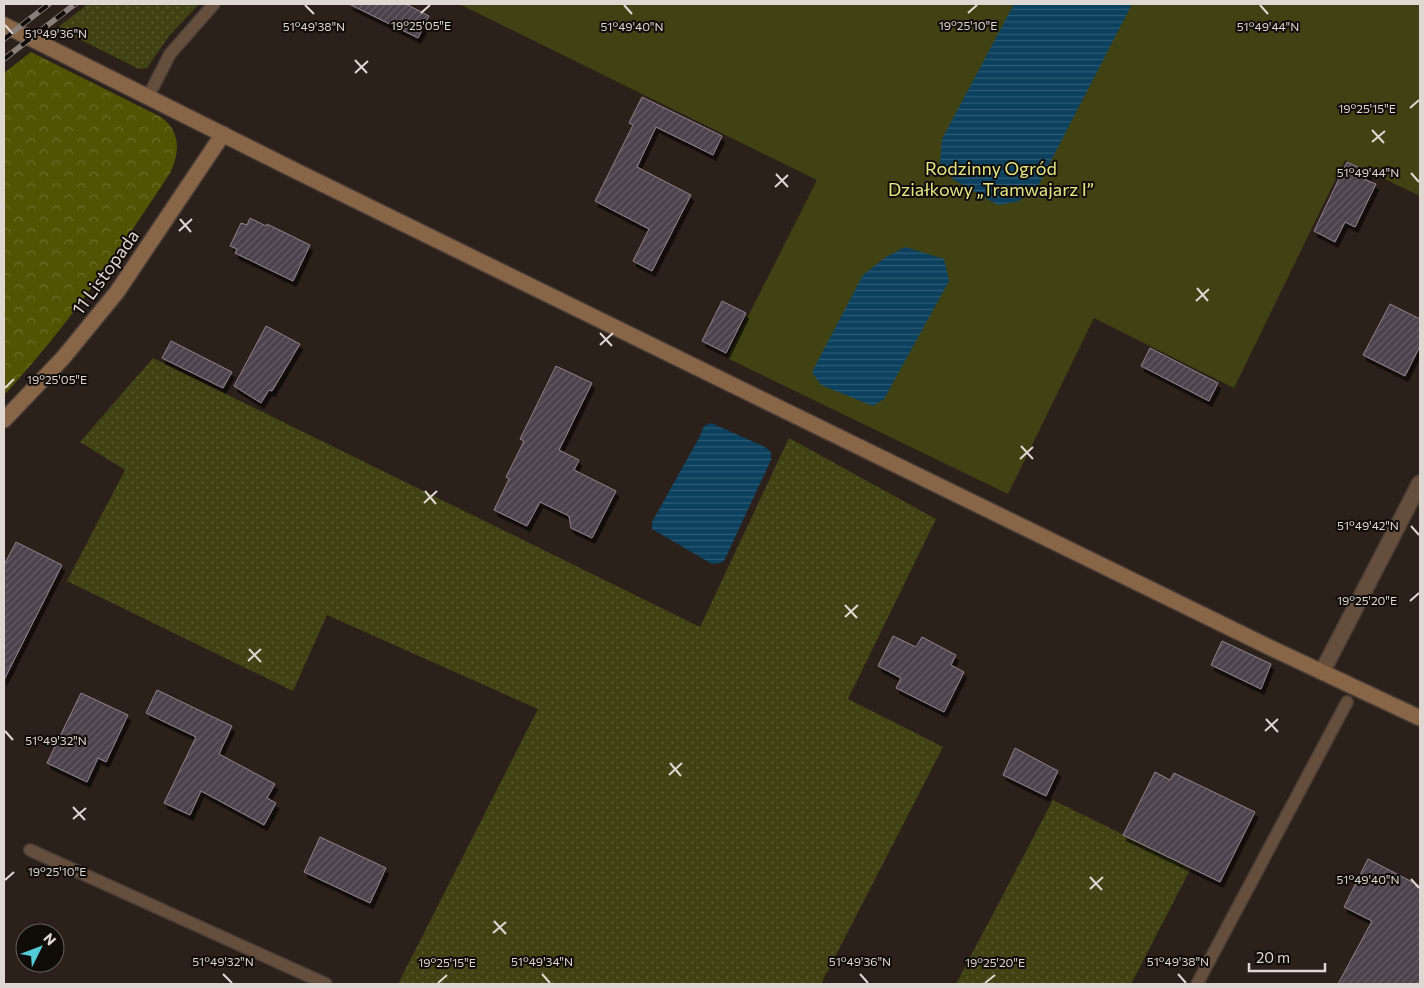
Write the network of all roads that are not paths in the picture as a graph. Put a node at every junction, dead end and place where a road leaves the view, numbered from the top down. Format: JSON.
{"nodes":[{"id":1,"x":214,"y":4,"type":"edge"},
{"id":2,"x":4,"y":24,"type":"edge"},
{"id":3,"x":148,"y":97,"type":"junction"},
{"id":4,"x":223,"y":134,"type":"junction"},
{"id":5,"x":4,"y":420,"type":"edge"},
{"id":6,"x":1420,"y":483,"type":"edge"},
{"id":7,"x":1322,"y":672,"type":"junction"},
{"id":8,"x":1347,"y":702,"type":"dead end"},
{"id":9,"x":1420,"y":718,"type":"edge"},
{"id":10,"x":30,"y":850,"type":"dead end"},
{"id":11,"x":1202,"y":983,"type":"edge"},
{"id":12,"x":326,"y":984,"type":"edge"}],
"edges":[{"from":1,"to":3,"type":"lane"},
{"from":2,"to":3,"type":"street"},
{"from":3,"to":4,"type":"street"},
{"from":4,"to":5,"type":"street","name":"11 Listopada"},
{"from":4,"to":7,"type":"street"},
{"from":6,"to":7,"type":"street"},
{"from":7,"to":9,"type":"street"},
{"from":8,"to":11,"type":"lane"},
{"from":10,"to":12,"type":"lane"}]}
